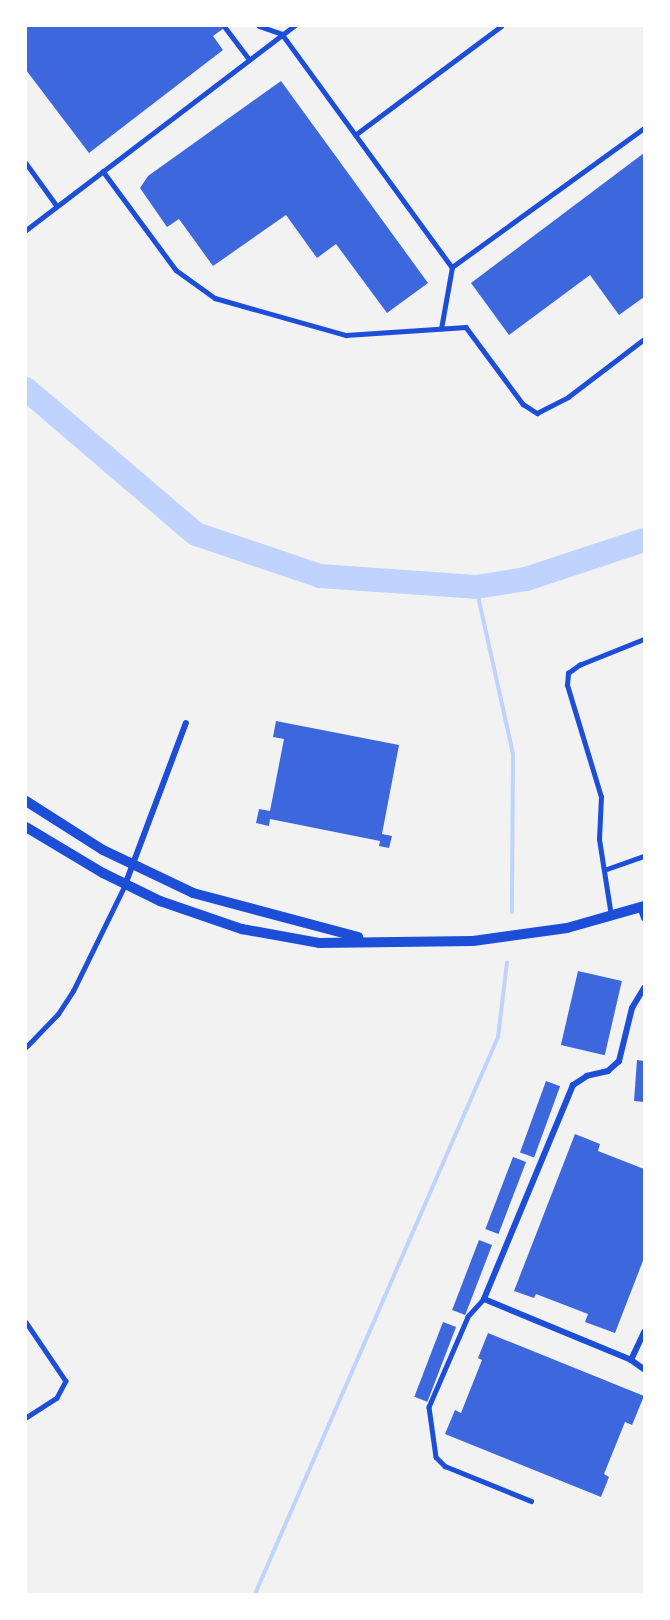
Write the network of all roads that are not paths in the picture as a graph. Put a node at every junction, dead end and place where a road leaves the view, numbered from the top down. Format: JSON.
{"nodes":[{"id":1,"x":259,"y":26,"type":"edge"},
{"id":2,"x":294,"y":26,"type":"edge"},
{"id":3,"x":501,"y":26,"type":"edge"},
{"id":4,"x":225,"y":27,"type":"dead end"},
{"id":5,"x":282,"y":34,"type":"junction"},
{"id":6,"x":249,"y":59,"type":"junction"},
{"id":7,"x":645,"y":128,"type":"edge"},
{"id":8,"x":355,"y":135,"type":"junction"},
{"id":9,"x":26,"y":163,"type":"edge"},
{"id":10,"x":103,"y":171,"type":"junction"},
{"id":11,"x":57,"y":206,"type":"junction"},
{"id":12,"x":26,"y":229,"type":"edge"},
{"id":13,"x":452,"y":267,"type":"junction"},
{"id":14,"x":441,"y":329,"type":"junction"},
{"id":15,"x":645,"y":339,"type":"edge"},
{"id":16,"x":645,"y":639,"type":"edge"},
{"id":17,"x":186,"y":723,"type":"dead end"},
{"id":18,"x":26,"y":801,"type":"edge"},
{"id":19,"x":26,"y":826,"type":"edge"},
{"id":20,"x":645,"y":856,"type":"edge"},
{"id":21,"x":134,"y":866,"type":"junction"},
{"id":22,"x":603,"y":870,"type":"junction"},
{"id":23,"x":125,"y":885,"type":"junction"},
{"id":24,"x":642,"y":906,"type":"edge"},
{"id":25,"x":611,"y":916,"type":"junction"},
{"id":26,"x":645,"y":918,"type":"edge"},
{"id":27,"x":367,"y":940,"type":"junction"},
{"id":28,"x":645,"y":988,"type":"edge"},
{"id":29,"x":26,"y":1047,"type":"edge"},
{"id":30,"x":484,"y":1299,"type":"junction"},
{"id":31,"x":26,"y":1322,"type":"edge"},
{"id":32,"x":645,"y":1332,"type":"edge"},
{"id":33,"x":632,"y":1360,"type":"junction"},
{"id":34,"x":645,"y":1369,"type":"edge"},
{"id":35,"x":26,"y":1418,"type":"edge"},
{"id":36,"x":531,"y":1501,"type":"dead end"}],
"edges":[{"from":1,"to":5,"type":"lane"},
{"from":2,"to":5,"type":"lane"},
{"from":3,"to":8,"type":"lane"},
{"from":4,"to":6,"type":"lane"},
{"from":5,"to":6,"type":"lane"},
{"from":5,"to":8,"type":"lane"},
{"from":6,"to":10,"type":"lane"},
{"from":7,"to":13,"type":"lane"},
{"from":8,"to":13,"type":"lane"},
{"from":9,"to":11,"type":"lane"},
{"from":10,"to":11,"type":"lane"},
{"from":10,"to":14,"type":"lane"},
{"from":11,"to":12,"type":"lane"},
{"from":13,"to":14,"type":"lane"},
{"from":14,"to":15,"type":"lane"},
{"from":16,"to":22,"type":"lane"},
{"from":17,"to":21,"type":"street"},
{"from":18,"to":21,"type":"street"},
{"from":19,"to":23,"type":"street"},
{"from":20,"to":22,"type":"lane"},
{"from":21,"to":23,"type":"street"},
{"from":21,"to":27,"type":"street"},
{"from":22,"to":25,"type":"lane"},
{"from":23,"to":27,"type":"street"},
{"from":23,"to":29,"type":"lane"},
{"from":24,"to":25,"type":"street"},
{"from":24,"to":26,"type":"street"},
{"from":25,"to":27,"type":"street"},
{"from":28,"to":30,"type":"street"},
{"from":30,"to":33,"type":"street"},
{"from":30,"to":36,"type":"lane"},
{"from":31,"to":35,"type":"lane"},
{"from":32,"to":33,"type":"street"},
{"from":33,"to":34,"type":"street"}]}
